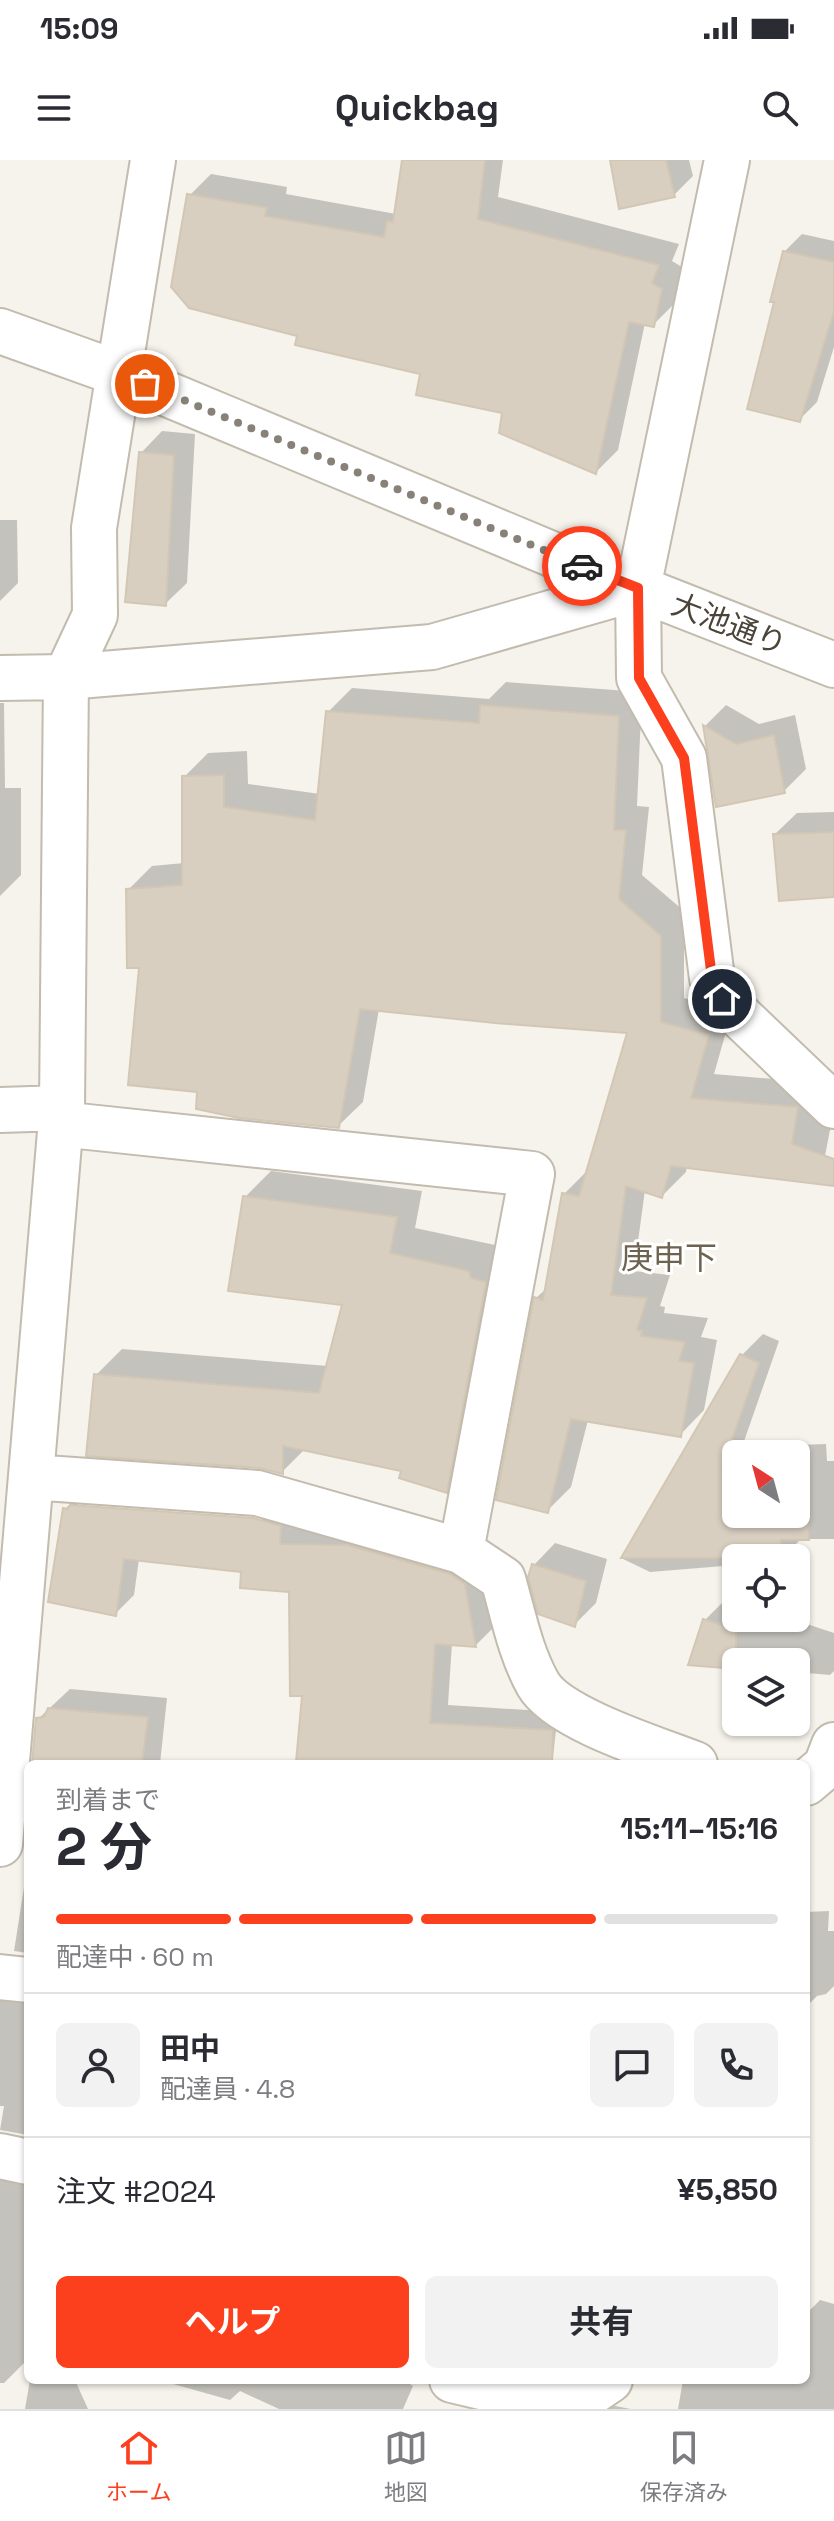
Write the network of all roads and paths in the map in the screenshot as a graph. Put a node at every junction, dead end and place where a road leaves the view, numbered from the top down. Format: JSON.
{"nodes":[{"id":1,"x":153,"y":160,"type":"edge"},
{"id":2,"x":727,"y":160,"type":"edge"},
{"id":3,"x":0,"y":331,"type":"edge"},
{"id":4,"x":117,"y":373,"type":"junction"},
{"id":5,"x":638,"y":588,"type":"junction"},
{"id":6,"x":834,"y":665,"type":"edge"},
{"id":7,"x":66,"y":677,"type":"junction"},
{"id":8,"x":0,"y":678,"type":"edge"},
{"id":9,"x":834,"y":1106,"type":"edge"},
{"id":10,"x":0,"y":1110,"type":"edge"},
{"id":11,"x":61,"y":1116,"type":"junction"},
{"id":12,"x":31,"y":1477,"type":"junction"},
{"id":13,"x":461,"y":1551,"type":"junction"},
{"id":14,"x":11,"y":1576,"type":"edge"},
{"id":15,"x":834,"y":1745,"type":"edge"},
{"id":16,"x":685,"y":1760,"type":"edge"},
{"id":17,"x":810,"y":1780,"type":"edge"},
{"id":18,"x":0,"y":1844,"type":"edge"},
{"id":19,"x":0,"y":1977,"type":"edge"},
{"id":20,"x":24,"y":1980,"type":"edge"},
{"id":21,"x":0,"y":2156,"type":"edge"},
{"id":22,"x":24,"y":2161,"type":"edge"},
{"id":23,"x":469,"y":2384,"type":"edge"},
{"id":24,"x":604,"y":2384,"type":"edge"}],
"edges":[{"from":1,"to":4,"type":"street"},
{"from":2,"to":5,"type":"street"},
{"from":3,"to":4,"type":"street","name":"大池通り"},
{"from":4,"to":5,"type":"street","name":"大池通り"},
{"from":4,"to":7,"type":"street"},
{"from":5,"to":6,"type":"street","name":"大池通り"},
{"from":5,"to":7,"type":"street"},
{"from":5,"to":9,"type":"street"},
{"from":7,"to":8,"type":"street"},
{"from":7,"to":11,"type":"street"},
{"from":10,"to":11,"type":"street"},
{"from":11,"to":12,"type":"street"},
{"from":11,"to":13,"type":"street"},
{"from":12,"to":13,"type":"street"},
{"from":12,"to":14,"type":"street"},
{"from":13,"to":16,"type":"street"},
{"from":14,"to":18,"type":"street"},
{"from":15,"to":17,"type":"street"},
{"from":19,"to":20,"type":"street"},
{"from":21,"to":22,"type":"street"},
{"from":23,"to":24,"type":"street"}]}
